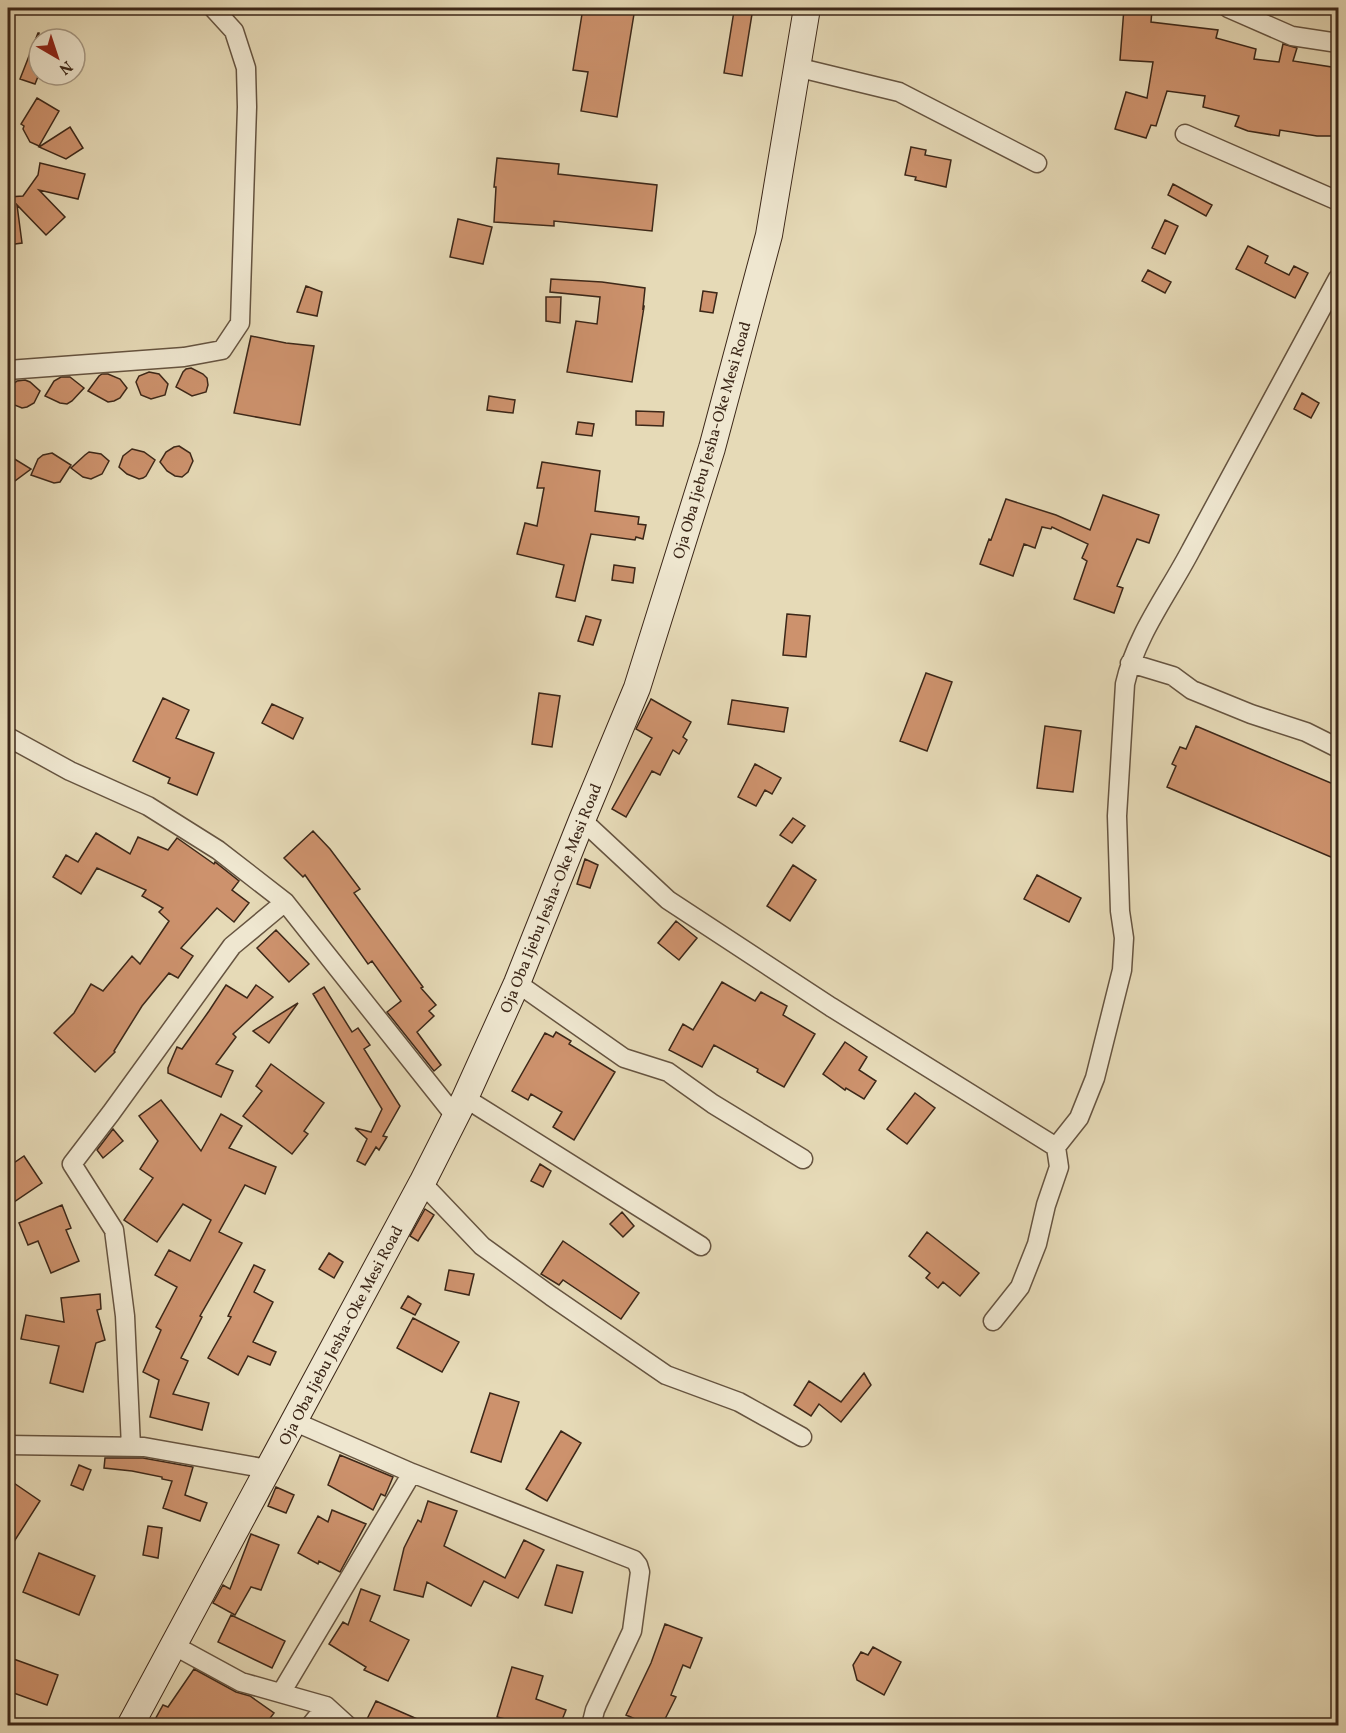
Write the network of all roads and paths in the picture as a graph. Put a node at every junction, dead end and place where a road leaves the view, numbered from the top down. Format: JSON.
{"nodes":[{"id":1,"x":213,"y":8,"type":"edge"},
{"id":2,"x":807,"y":8,"type":"edge"},
{"id":3,"x":1228,"y":8,"type":"edge"},
{"id":4,"x":1338,"y":43,"type":"edge"},
{"id":5,"x":796,"y":68,"type":"junction"},
{"id":6,"x":1185,"y":134,"type":"dead end"},
{"id":7,"x":1037,"y":163,"type":"dead end"},
{"id":8,"x":1338,"y":201,"type":"edge"},
{"id":9,"x":1338,"y":278,"type":"edge"},
{"id":10,"x":8,"y":370,"type":"edge"},
{"id":11,"x":1130,"y":663,"type":"junction"},
{"id":12,"x":8,"y":737,"type":"edge"},
{"id":13,"x":1338,"y":748,"type":"edge"},
{"id":14,"x":582,"y":819,"type":"junction"},
{"id":15,"x":285,"y":902,"type":"junction"},
{"id":16,"x":517,"y":984,"type":"junction"},
{"id":17,"x":460,"y":1107,"type":"junction"},
{"id":18,"x":1056,"y":1147,"type":"junction"},
{"id":19,"x":803,"y":1159,"type":"dead end"},
{"id":20,"x":422,"y":1183,"type":"junction"},
{"id":21,"x":701,"y":1246,"type":"dead end"},
{"id":22,"x":993,"y":1321,"type":"dead end"},
{"id":23,"x":294,"y":1421,"type":"junction"},
{"id":24,"x":802,"y":1437,"type":"dead end"},
{"id":25,"x":8,"y":1445,"type":"edge"},
{"id":26,"x":131,"y":1447,"type":"junction"},
{"id":27,"x":268,"y":1469,"type":"junction"},
{"id":28,"x":412,"y":1473,"type":"junction"},
{"id":29,"x":173,"y":1645,"type":"junction"},
{"id":30,"x":281,"y":1693,"type":"junction"},
{"id":31,"x":326,"y":1706,"type":"junction"},
{"id":32,"x":130,"y":1725,"type":"edge"},
{"id":33,"x":310,"y":1725,"type":"edge"},
{"id":34,"x":348,"y":1725,"type":"edge"},
{"id":35,"x":591,"y":1725,"type":"edge"}],
"edges":[{"from":1,"to":10,"type":"street"},
{"from":2,"to":5,"type":"main road","name":"Oja Oba Ijebu Jesha-Oke Mesi Road"},
{"from":3,"to":4,"type":"street"},
{"from":5,"to":7,"type":"street"},
{"from":5,"to":14,"type":"main road","name":"Oja Oba Ijebu Jesha-Oke Mesi Road"},
{"from":6,"to":8,"type":"street"},
{"from":9,"to":11,"type":"street"},
{"from":11,"to":13,"type":"street"},
{"from":11,"to":18,"type":"street"},
{"from":12,"to":15,"type":"street"},
{"from":14,"to":16,"type":"main road","name":"Oja Oba Ijebu Jesha-Oke Mesi Road"},
{"from":14,"to":18,"type":"street"},
{"from":15,"to":17,"type":"street"},
{"from":15,"to":26,"type":"street"},
{"from":16,"to":17,"type":"main road","name":"Oja Oba Ijebu Jesha-Oke Mesi Road"},
{"from":16,"to":19,"type":"street"},
{"from":17,"to":20,"type":"main road","name":"Oja Oba Ijebu Jesha-Oke Mesi Road"},
{"from":17,"to":21,"type":"street"},
{"from":18,"to":22,"type":"street"},
{"from":20,"to":23,"type":"main road","name":"Oja Oba Ijebu Jesha-Oke Mesi Road"},
{"from":20,"to":24,"type":"street"},
{"from":23,"to":27,"type":"main road","name":"Oja Oba Ijebu Jesha-Oke Mesi Road"},
{"from":23,"to":28,"type":"street"},
{"from":25,"to":26,"type":"street"},
{"from":26,"to":27,"type":"street"},
{"from":27,"to":29,"type":"main road","name":"Oja Oba Ijebu Jesha-Oke Mesi Road"},
{"from":28,"to":30,"type":"street"},
{"from":28,"to":35,"type":"street"},
{"from":29,"to":30,"type":"street"},
{"from":29,"to":32,"type":"main road","name":"Oja Oba Ijebu Jesha-Oke Mesi Road"},
{"from":30,"to":31,"type":"street"},
{"from":31,"to":33,"type":"street"},
{"from":31,"to":34,"type":"street"}]}
